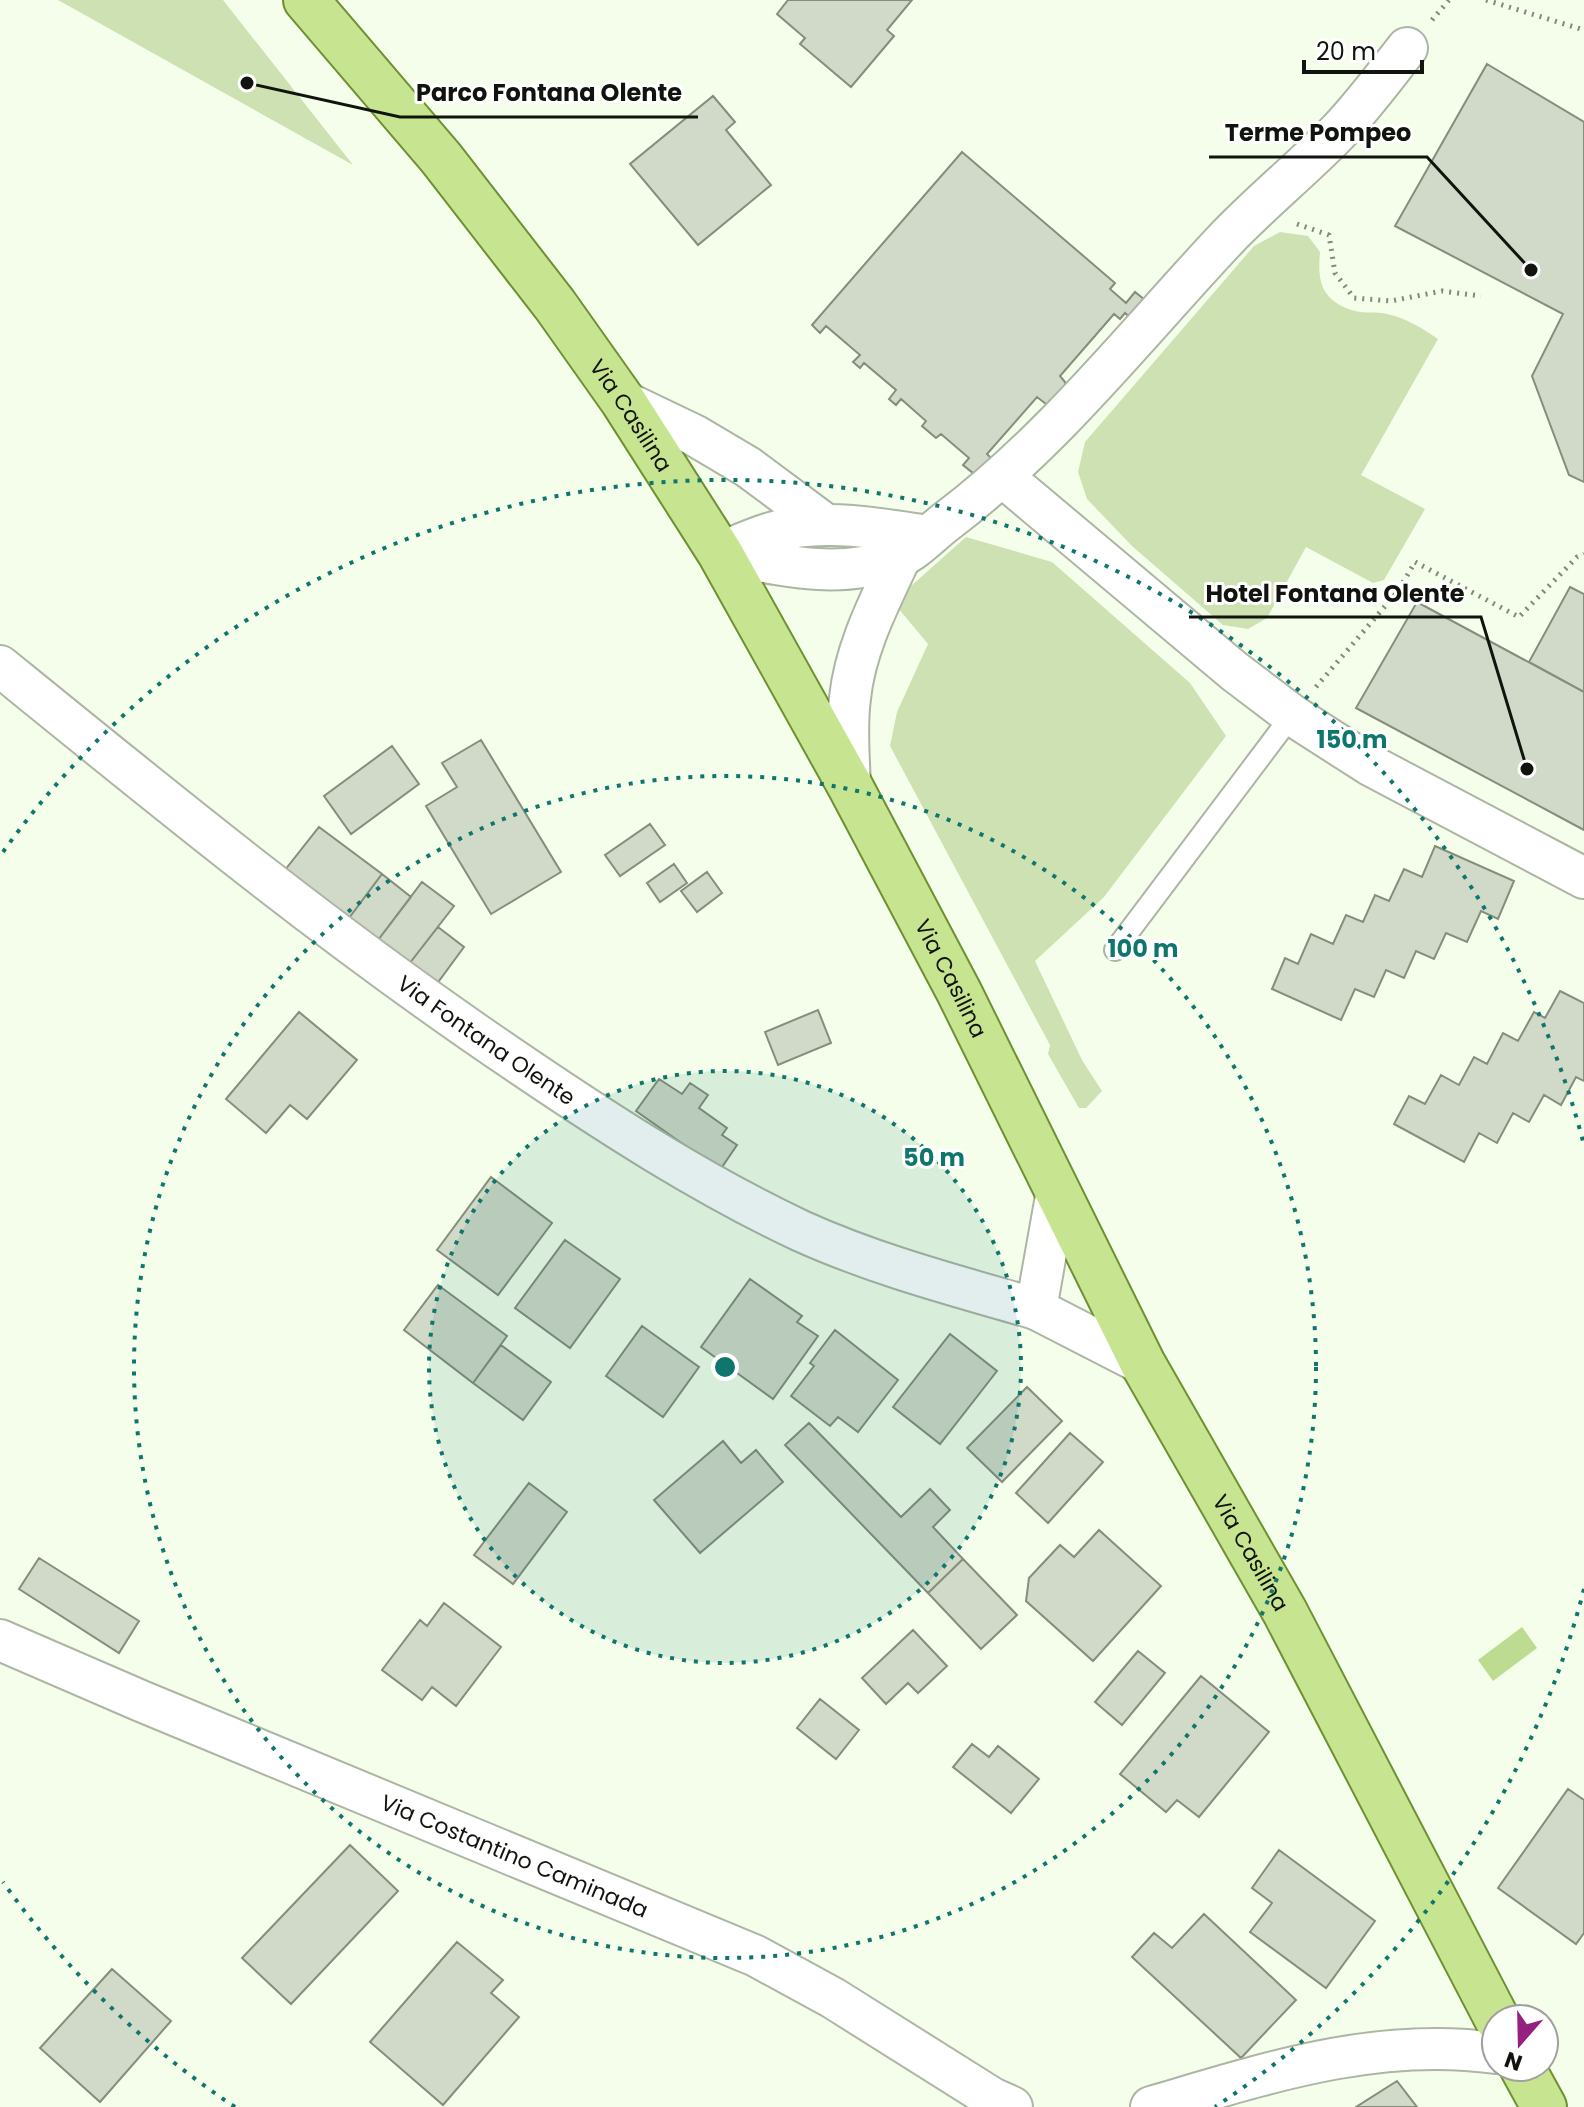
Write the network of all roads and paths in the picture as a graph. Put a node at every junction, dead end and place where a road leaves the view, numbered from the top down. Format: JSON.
{"nodes":[{"id":1,"x":306,"y":0,"type":"edge"},
{"id":2,"x":1486,"y":0,"type":"edge"},
{"id":3,"x":1584,"y":30,"type":"edge"},
{"id":4,"x":1407,"y":48,"type":"dead end"},
{"id":5,"x":1264,"y":200,"type":"junction"},
{"id":6,"x":1481,"y":296,"type":"dead end"},
{"id":7,"x":623,"y":401,"type":"junction"},
{"id":8,"x":1002,"y":476,"type":"junction"},
{"id":9,"x":826,"y":525,"type":"junction"},
{"id":10,"x":914,"y":546,"type":"junction"},
{"id":11,"x":720,"y":553,"type":"junction"},
{"id":12,"x":1584,"y":554,"type":"edge"},
{"id":13,"x":0,"y":666,"type":"edge"},
{"id":14,"x":1292,"y":715,"type":"junction"},
{"id":15,"x":850,"y":786,"type":"junction"},
{"id":16,"x":1584,"y":878,"type":"edge"},
{"id":17,"x":1115,"y":950,"type":"dead end"},
{"id":18,"x":1057,"y":1191,"type":"junction"},
{"id":19,"x":1036,"y":1309,"type":"junction"},
{"id":20,"x":1143,"y":1364,"type":"junction"},
{"id":21,"x":0,"y":1640,"type":"edge"},
{"id":22,"x":1489,"y":2003,"type":"edge"},
{"id":23,"x":1480,"y":2052,"type":"edge"},
{"id":24,"x":1531,"y":2083,"type":"edge"},
{"id":25,"x":1012,"y":2107,"type":"edge"},
{"id":26,"x":1151,"y":2107,"type":"edge"},
{"id":27,"x":1544,"y":2107,"type":"edge"}],
"edges":[{"from":1,"to":7,"type":"main road","name":"Via Casilina"},
{"from":2,"to":3,"type":"path"},
{"from":4,"to":5,"type":"street"},
{"from":5,"to":6,"type":"path"},
{"from":5,"to":8,"type":"street"},
{"from":7,"to":9,"type":"street"},
{"from":7,"to":11,"type":"main road","name":"Via Casilina"},
{"from":8,"to":10,"type":"street"},
{"from":8,"to":14,"type":"street"},
{"from":9,"to":10,"type":"street"},
{"from":9,"to":11,"type":"street"},
{"from":10,"to":11,"type":"street"},
{"from":10,"to":15,"type":"street"},
{"from":11,"to":15,"type":"main road","name":"Via Casilina"},
{"from":12,"to":14,"type":"path"},
{"from":13,"to":19,"type":"street","name":"Via Fontana Olente"},
{"from":14,"to":16,"type":"street"},
{"from":14,"to":17,"type":"lane"},
{"from":15,"to":18,"type":"main road","name":"Via Casilina"},
{"from":18,"to":19,"type":"street"},
{"from":18,"to":20,"type":"main road","name":"Via Casilina"},
{"from":19,"to":20,"type":"street","name":"Via Fontana Olente"},
{"from":20,"to":22,"type":"main road","name":"Via Casilina"},
{"from":21,"to":25,"type":"street","name":"Via Costantino Caminada"},
{"from":23,"to":26,"type":"street"},
{"from":24,"to":27,"type":"main road"}]}
